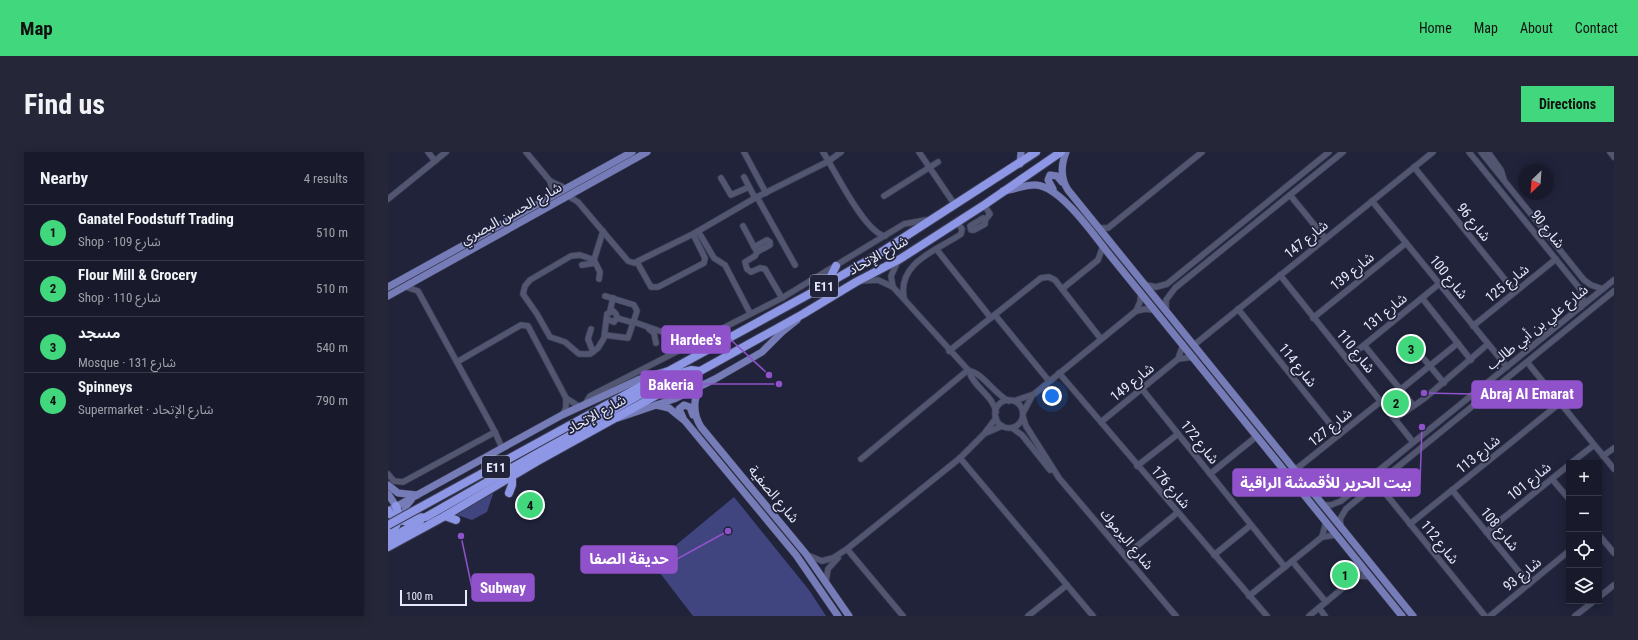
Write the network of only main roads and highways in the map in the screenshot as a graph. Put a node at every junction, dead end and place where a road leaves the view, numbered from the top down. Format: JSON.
{"nodes":[{"id":1,"x":647,"y":152,"type":"edge"},
{"id":2,"x":1021,"y":152,"type":"edge"},
{"id":3,"x":1036,"y":152,"type":"edge"},
{"id":4,"x":1061,"y":152,"type":"edge"},
{"id":5,"x":1066,"y":152,"type":"edge"},
{"id":6,"x":636,"y":154,"type":"edge"},
{"id":7,"x":1020,"y":164,"type":"junction"},
{"id":8,"x":1066,"y":187,"type":"junction"},
{"id":9,"x":1003,"y":191,"type":"junction"},
{"id":10,"x":1054,"y":191,"type":"junction"},
{"id":11,"x":836,"y":266,"type":"road end"},
{"id":12,"x":388,"y":287,"type":"edge"},
{"id":13,"x":813,"y":292,"type":"junction"},
{"id":14,"x":388,"y":296,"type":"edge"},
{"id":15,"x":803,"y":314,"type":"junction"},
{"id":16,"x":1200,"y":352,"type":"junction"},
{"id":17,"x":1193,"y":357,"type":"junction"},
{"id":18,"x":668,"y":370,"type":"junction"},
{"id":19,"x":699,"y":371,"type":"junction"},
{"id":20,"x":700,"y":386,"type":"junction"},
{"id":21,"x":656,"y":405,"type":"junction"},
{"id":22,"x":616,"y":419,"type":"junction"},
{"id":23,"x":685,"y":421,"type":"junction"},
{"id":24,"x":697,"y":422,"type":"junction"},
{"id":25,"x":1286,"y":459,"type":"junction"},
{"id":26,"x":1280,"y":465,"type":"junction"},
{"id":27,"x":512,"y":476,"type":"junction"},
{"id":28,"x":388,"y":485,"type":"edge"},
{"id":29,"x":509,"y":493,"type":"dead end"},
{"id":30,"x":417,"y":494,"type":"junction"},
{"id":31,"x":391,"y":502,"type":"edge"},
{"id":32,"x":388,"y":511,"type":"edge"},
{"id":33,"x":444,"y":516,"type":"junction"},
{"id":34,"x":426,"y":517,"type":"junction"},
{"id":35,"x":388,"y":520,"type":"edge"},
{"id":36,"x":399,"y":520,"type":"junction"},
{"id":37,"x":456,"y":520,"type":"dead end"},
{"id":38,"x":388,"y":526,"type":"edge"},
{"id":39,"x":388,"y":533,"type":"edge"},
{"id":40,"x":388,"y":540,"type":"edge"},
{"id":41,"x":388,"y":547,"type":"edge"},
{"id":42,"x":1370,"y":563,"type":"junction"},
{"id":43,"x":1361,"y":566,"type":"junction"},
{"id":44,"x":838,"y":616,"type":"edge"},
{"id":45,"x":849,"y":616,"type":"edge"},
{"id":46,"x":1402,"y":616,"type":"edge"},
{"id":47,"x":1413,"y":616,"type":"edge"}],
"edges":[{"from":1,"to":6,"type":"main road","name":"شارع الحسن البصري"},
{"from":2,"to":7,"type":"main road"},
{"from":3,"to":7,"type":"highway","name":"شارع الإتحاد","number":"E11"},
{"from":4,"to":9,"type":"highway","name":"شارع الإتحاد","number":"E11"},
{"from":5,"to":8,"type":"main road"},
{"from":6,"to":12,"type":"main road","name":"شارع الحسن البصري"},
{"from":6,"to":14,"type":"main road","name":"شارع الحسن البصري"},
{"from":7,"to":13,"type":"highway","name":"شارع الإتحاد","number":"E11"},
{"from":8,"to":10,"type":"main road"},
{"from":8,"to":16,"type":"main road"},
{"from":9,"to":10,"type":"main road"},
{"from":9,"to":15,"type":"highway","name":"شارع الإتحاد","number":"E11"},
{"from":10,"to":17,"type":"main road"},
{"from":11,"to":13,"type":"highway"},
{"from":13,"to":18,"type":"highway","name":"شارع الإتحاد","number":"E11"},
{"from":15,"to":19,"type":"highway","name":"شارع الإتحاد","number":"E11"},
{"from":15,"to":20,"type":"main road"},
{"from":16,"to":17,"type":"main road"},
{"from":16,"to":25,"type":"main road"},
{"from":17,"to":26,"type":"main road"},
{"from":18,"to":30,"type":"main road"},
{"from":18,"to":38,"type":"highway","name":"شارع الإتحاد","number":"E11","bridge":true},
{"from":19,"to":22,"type":"highway","name":"شارع الإتحاد","number":"E11"},
{"from":19,"to":34,"type":"highway"},
{"from":20,"to":21,"type":"main road"},
{"from":20,"to":24,"type":"main road"},
{"from":21,"to":22,"type":"main road"},
{"from":21,"to":23,"type":"main road","name":"شارع الصفية"},
{"from":22,"to":27,"type":"highway","name":"شارع الإتحاد","number":"E11"},
{"from":23,"to":24,"type":"main road","name":"شارع الصفية"},
{"from":23,"to":44,"type":"main road","name":"شارع الصفية"},
{"from":24,"to":45,"type":"main road","name":"شارع الصفية"},
{"from":25,"to":26,"type":"main road"},
{"from":25,"to":42,"type":"main road"},
{"from":26,"to":43,"type":"main road"},
{"from":27,"to":29,"type":"highway"},
{"from":27,"to":33,"type":"highway","name":"شارع الإتحاد","number":"E11"},
{"from":28,"to":30,"type":"main road"},
{"from":30,"to":31,"type":"main road"},
{"from":30,"to":34,"type":"main road"},
{"from":31,"to":32,"type":"main road"},
{"from":31,"to":36,"type":"highway"},
{"from":32,"to":36,"type":"highway"},
{"from":33,"to":37,"type":"highway"},
{"from":33,"to":41,"type":"highway","name":"شارع الإتحاد","number":"E11"},
{"from":34,"to":36,"type":"highway"},
{"from":34,"to":40,"type":"highway"},
{"from":35,"to":39,"type":"main road"},
{"from":36,"to":39,"type":"highway"},
{"from":42,"to":43,"type":"main road"},
{"from":42,"to":47,"type":"main road"},
{"from":43,"to":46,"type":"main road"}]}
